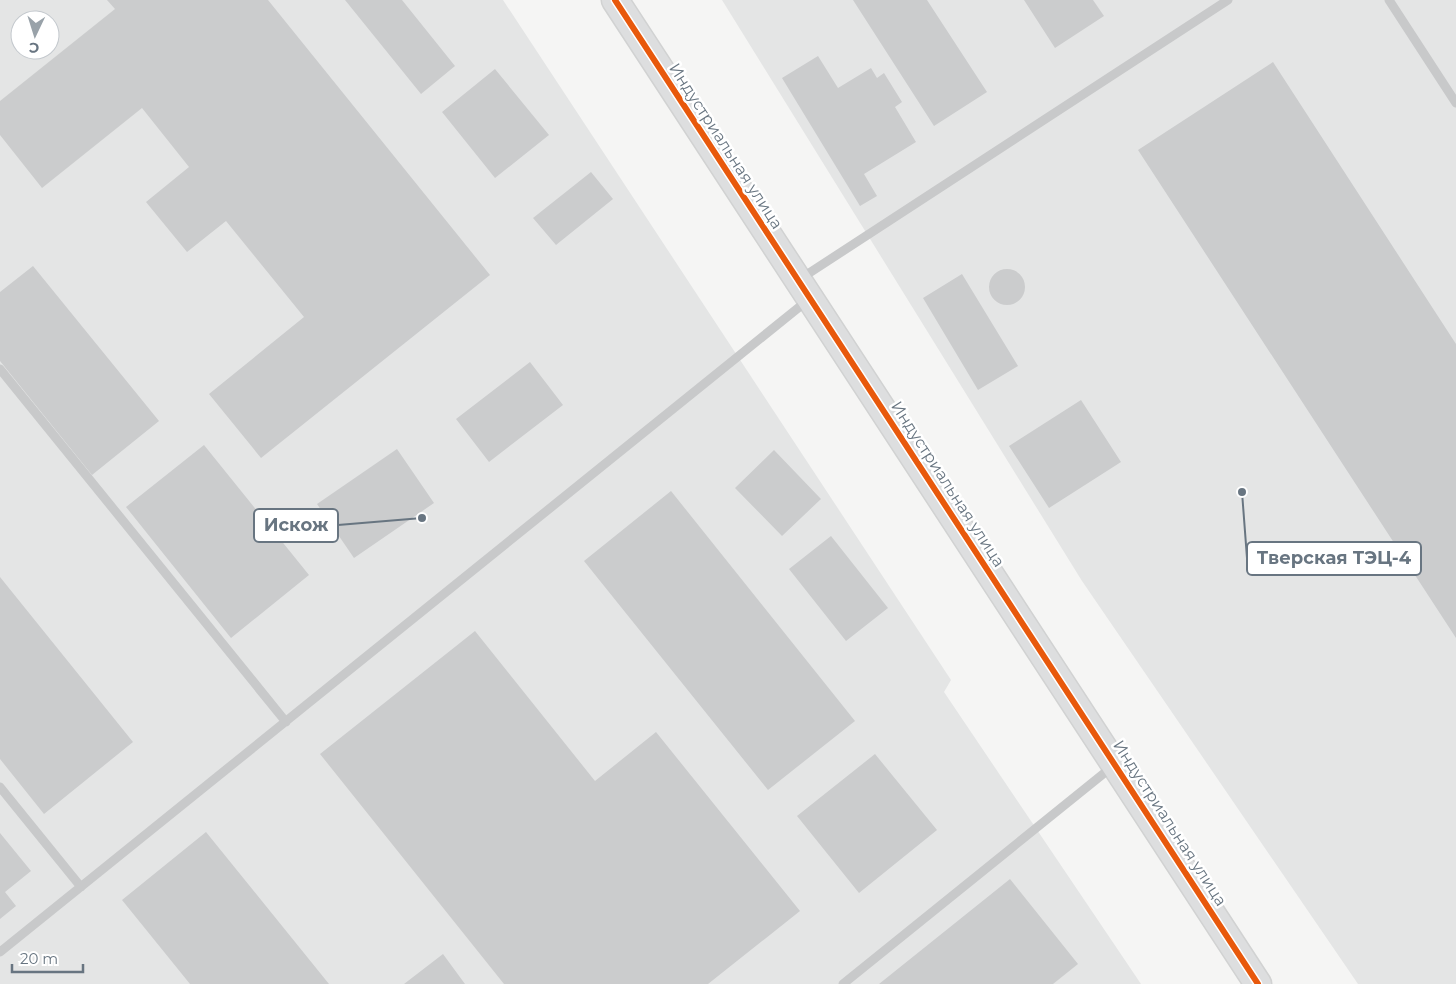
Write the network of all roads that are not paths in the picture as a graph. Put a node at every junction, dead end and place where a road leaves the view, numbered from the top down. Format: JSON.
{"nodes":[{"id":1,"x":615,"y":0,"type":"edge"},
{"id":2,"x":1228,"y":0,"type":"edge"},
{"id":3,"x":1389,"y":0,"type":"edge"},
{"id":4,"x":1456,"y":103,"type":"edge"},
{"id":5,"x":804,"y":289,"type":"junction"},
{"id":6,"x":0,"y":369,"type":"edge"},
{"id":7,"x":286,"y":722,"type":"junction"},
{"id":8,"x":1115,"y":765,"type":"junction"},
{"id":9,"x":0,"y":786,"type":"edge"},
{"id":10,"x":81,"y":887,"type":"junction"},
{"id":11,"x":0,"y":952,"type":"edge"},
{"id":12,"x":843,"y":984,"type":"edge"},
{"id":13,"x":1258,"y":984,"type":"edge"}],
"edges":[{"from":1,"to":5,"type":"street","name":"Индустриальная улица"},
{"from":2,"to":5,"type":"lane"},
{"from":3,"to":4,"type":"lane"},
{"from":5,"to":7,"type":"lane"},
{"from":5,"to":8,"type":"street","name":"Индустриальная улица"},
{"from":6,"to":7,"type":"lane"},
{"from":7,"to":10,"type":"lane"},
{"from":8,"to":12,"type":"lane"},
{"from":8,"to":13,"type":"street","name":"Индустриальная улица"},
{"from":9,"to":10,"type":"lane"},
{"from":10,"to":11,"type":"lane"}]}
